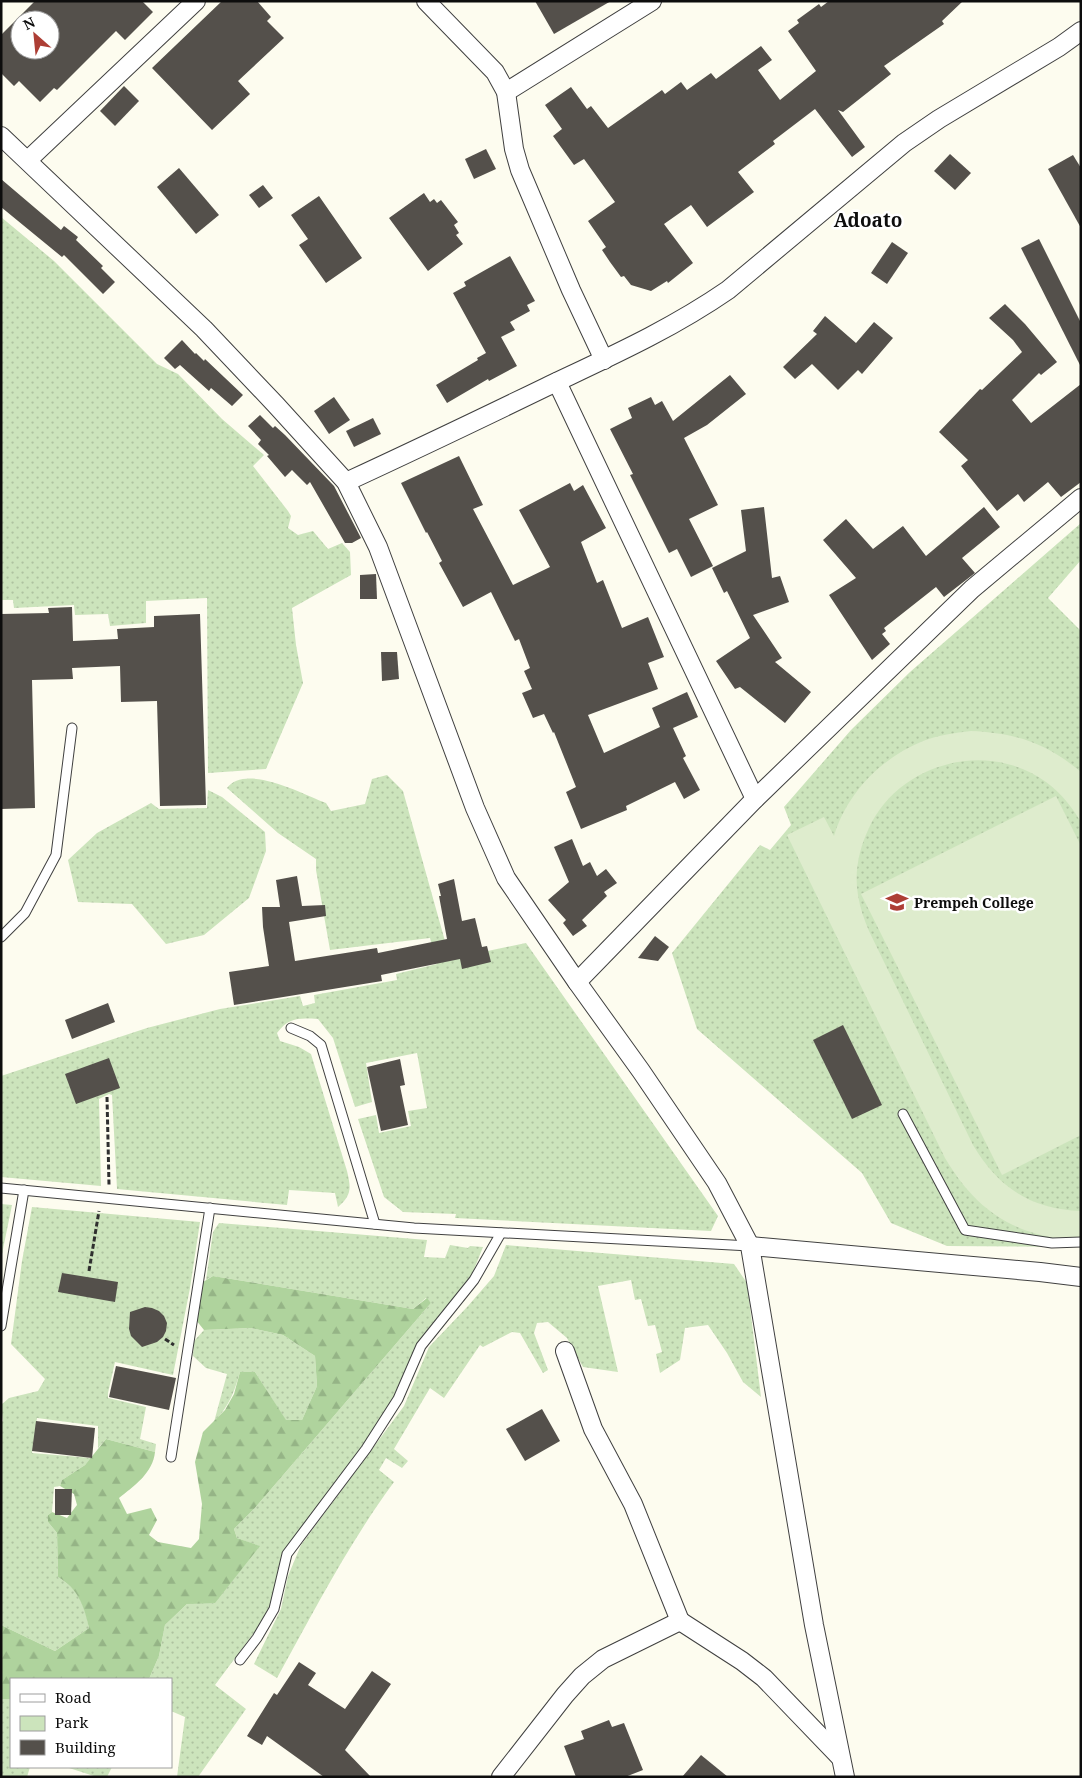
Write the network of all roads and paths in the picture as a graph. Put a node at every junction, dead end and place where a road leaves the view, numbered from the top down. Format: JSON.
{"nodes":[{"id":1,"x":196,"y":1,"type":"edge"},
{"id":2,"x":426,"y":1,"type":"edge"},
{"id":3,"x":652,"y":1,"type":"edge"},
{"id":4,"x":1081,"y":31,"type":"edge"},
{"id":5,"x":506,"y":92,"type":"junction"},
{"id":6,"x":1,"y":136,"type":"edge"},
{"id":7,"x":28,"y":160,"type":"junction"},
{"id":8,"x":604,"y":360,"type":"junction"},
{"id":9,"x":558,"y":382,"type":"junction"},
{"id":10,"x":346,"y":482,"type":"junction"},
{"id":11,"x":1081,"y":498,"type":"edge"},
{"id":12,"x":72,"y":728,"type":"dead end"},
{"id":13,"x":755,"y":799,"type":"junction"},
{"id":14,"x":1,"y":937,"type":"edge"},
{"id":15,"x":576,"y":982,"type":"junction"},
{"id":16,"x":291,"y":1028,"type":"dead end"},
{"id":17,"x":106,"y":1097,"type":"dead end"},
{"id":18,"x":903,"y":1114,"type":"dead end"},
{"id":19,"x":1,"y":1188,"type":"edge"},
{"id":20,"x":24,"y":1190,"type":"junction"},
{"id":21,"x":106,"y":1198,"type":"junction"},
{"id":22,"x":210,"y":1208,"type":"junction"},
{"id":23,"x":375,"y":1224,"type":"junction"},
{"id":24,"x":501,"y":1233,"type":"junction"},
{"id":25,"x":1081,"y":1242,"type":"edge"},
{"id":26,"x":750,"y":1246,"type":"junction"},
{"id":27,"x":89,"y":1271,"type":"dead end"},
{"id":28,"x":1081,"y":1277,"type":"edge"},
{"id":29,"x":1,"y":1326,"type":"edge"},
{"id":30,"x":565,"y":1351,"type":"dead end"},
{"id":31,"x":171,"y":1457,"type":"dead end"},
{"id":32,"x":680,"y":1621,"type":"junction"},
{"id":33,"x":240,"y":1660,"type":"dead end"},
{"id":34,"x":840,"y":1757,"type":"junction"},
{"id":35,"x":501,"y":1777,"type":"edge"},
{"id":36,"x":845,"y":1777,"type":"edge"}],
"edges":[{"from":1,"to":7,"type":"street"},
{"from":2,"to":5,"type":"street"},
{"from":3,"to":5,"type":"street"},
{"from":4,"to":8,"type":"street"},
{"from":5,"to":8,"type":"street"},
{"from":6,"to":7,"type":"street"},
{"from":7,"to":10,"type":"street"},
{"from":8,"to":9,"type":"street"},
{"from":9,"to":10,"type":"street"},
{"from":9,"to":13,"type":"street"},
{"from":10,"to":15,"type":"street"},
{"from":11,"to":13,"type":"street"},
{"from":12,"to":14,"type":"lane"},
{"from":13,"to":15,"type":"street"},
{"from":15,"to":26,"type":"street"},
{"from":16,"to":23,"type":"lane"},
{"from":17,"to":21,"type":"path"},
{"from":18,"to":25,"type":"lane"},
{"from":19,"to":20,"type":"lane"},
{"from":20,"to":21,"type":"lane"},
{"from":20,"to":29,"type":"lane"},
{"from":21,"to":22,"type":"lane"},
{"from":21,"to":27,"type":"path"},
{"from":22,"to":23,"type":"lane"},
{"from":22,"to":31,"type":"lane"},
{"from":23,"to":24,"type":"lane"},
{"from":24,"to":26,"type":"lane"},
{"from":24,"to":33,"type":"lane"},
{"from":26,"to":28,"type":"street"},
{"from":26,"to":34,"type":"street"},
{"from":30,"to":32,"type":"street"},
{"from":32,"to":34,"type":"street"},
{"from":32,"to":35,"type":"street"},
{"from":34,"to":36,"type":"street"}]}
